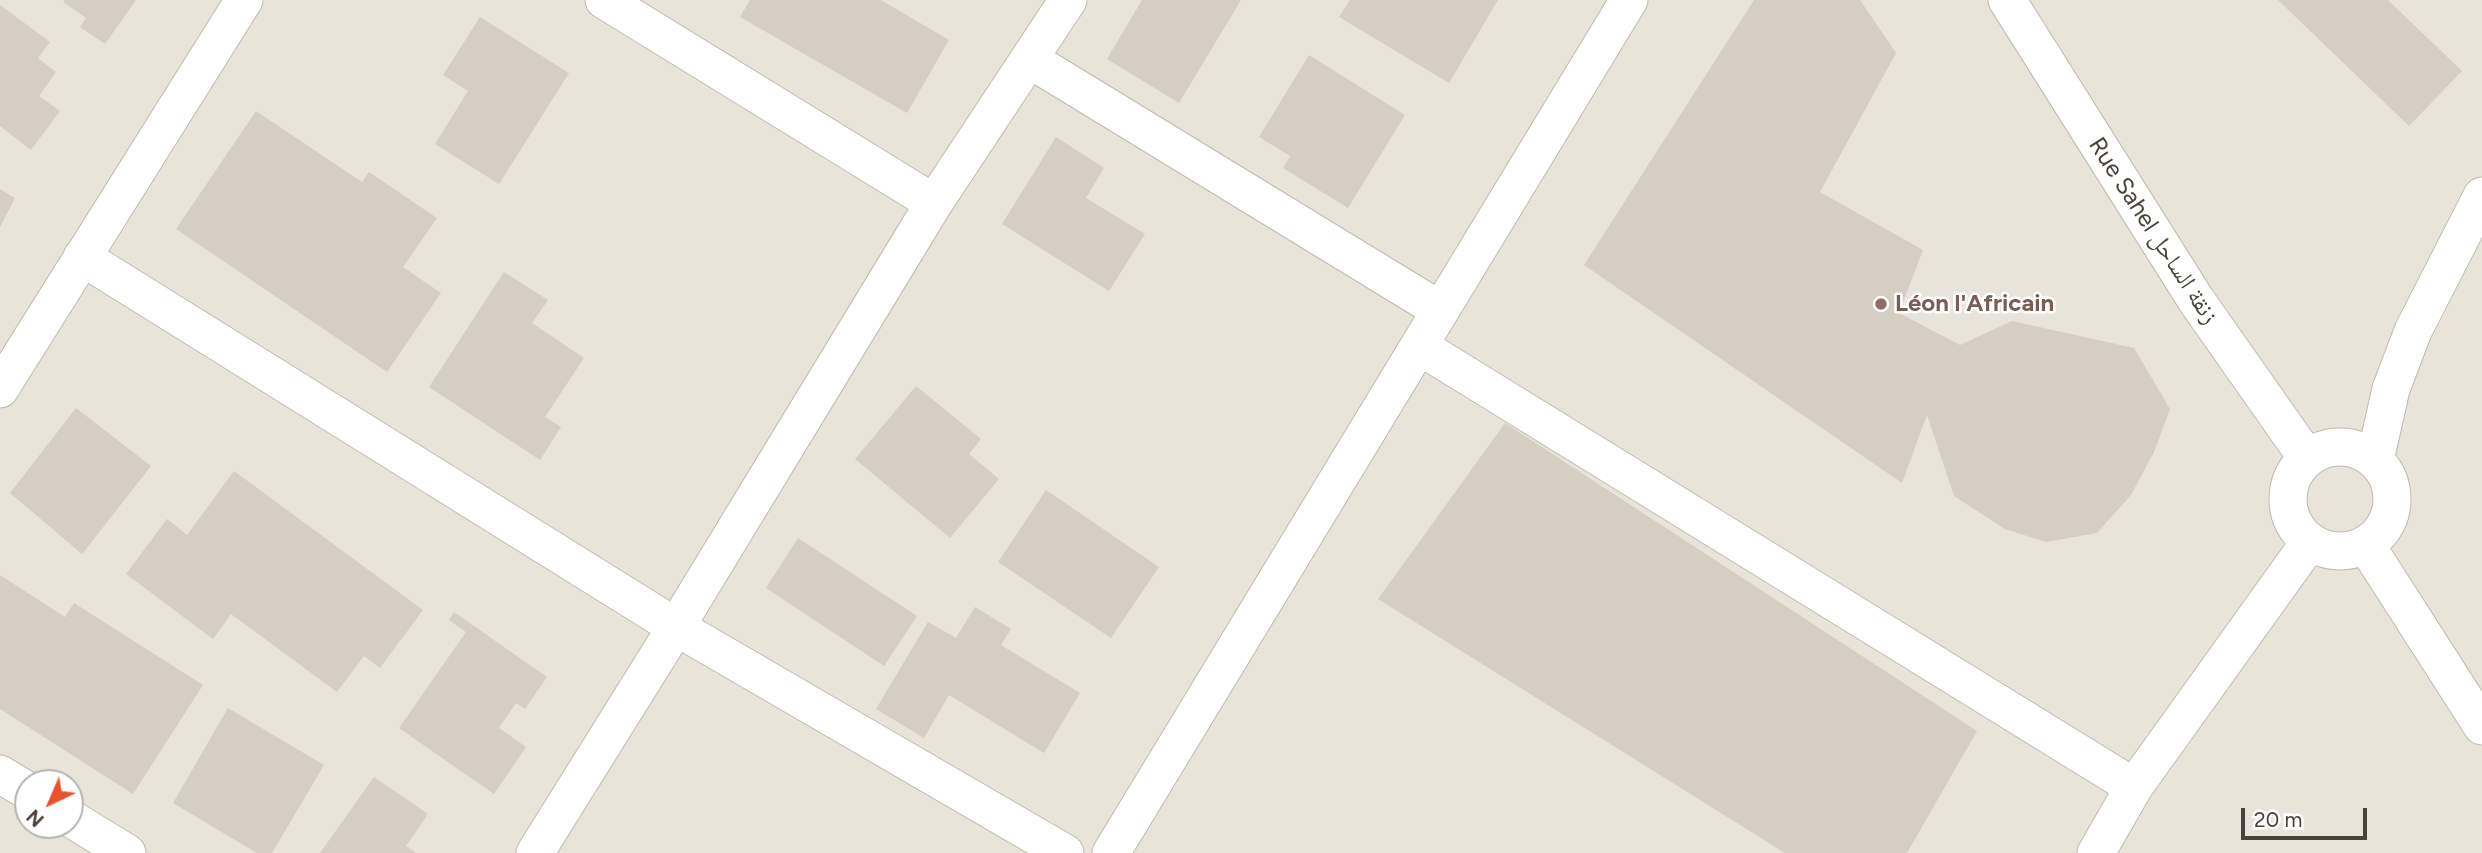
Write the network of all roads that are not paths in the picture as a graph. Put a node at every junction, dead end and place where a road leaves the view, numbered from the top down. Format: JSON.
{"nodes":[{"id":1,"x":244,"y":0,"type":"edge"},
{"id":2,"x":604,"y":0,"type":"edge"},
{"id":3,"x":1068,"y":0,"type":"edge"},
{"id":4,"x":1629,"y":0,"type":"edge"},
{"id":5,"x":2007,"y":0,"type":"edge"},
{"id":6,"x":1029,"y":59,"type":"junction"},
{"id":7,"x":2482,"y":196,"type":"edge"},
{"id":8,"x":934,"y":203,"type":"junction"},
{"id":9,"x":82,"y":257,"type":"junction"},
{"id":10,"x":1440,"y":310,"type":"junction"},
{"id":11,"x":1419,"y":345,"type":"junction"},
{"id":12,"x":0,"y":389,"type":"edge"},
{"id":13,"x":2306,"y":458,"type":"junction"},
{"id":14,"x":2375,"y":460,"type":"junction"},
{"id":15,"x":2309,"y":543,"type":"junction"},
{"id":16,"x":2366,"y":545,"type":"junction"},
{"id":17,"x":676,"y":627,"type":"junction"},
{"id":18,"x":2482,"y":726,"type":"edge"},
{"id":19,"x":2134,"y":787,"type":"junction"},
{"id":20,"x":84,"y":827,"type":"edge"},
{"id":21,"x":127,"y":853,"type":"edge"},
{"id":22,"x":535,"y":853,"type":"edge"},
{"id":23,"x":1065,"y":853,"type":"edge"},
{"id":24,"x":1111,"y":853,"type":"edge"},
{"id":25,"x":2096,"y":853,"type":"edge"}],
"edges":[{"from":1,"to":9,"type":"street"},
{"from":2,"to":8,"type":"street"},
{"from":3,"to":6,"type":"street"},
{"from":4,"to":10,"type":"street"},
{"from":5,"to":13,"type":"street","name":"Rue Sahel زنقة الساحل"},
{"from":6,"to":8,"type":"street"},
{"from":6,"to":10,"type":"street"},
{"from":7,"to":14,"type":"street"},
{"from":8,"to":17,"type":"street"},
{"from":9,"to":12,"type":"street"},
{"from":9,"to":17,"type":"street"},
{"from":10,"to":11,"type":"street"},
{"from":11,"to":19,"type":"street"},
{"from":11,"to":24,"type":"street"},
{"from":13,"to":14,"type":"street"},
{"from":13,"to":15,"type":"street"},
{"from":14,"to":16,"type":"street"},
{"from":15,"to":16,"type":"street"},
{"from":15,"to":19,"type":"street"},
{"from":16,"to":18,"type":"street"},
{"from":17,"to":22,"type":"street"},
{"from":17,"to":23,"type":"street"},
{"from":19,"to":25,"type":"street"},
{"from":20,"to":21,"type":"street"}]}
